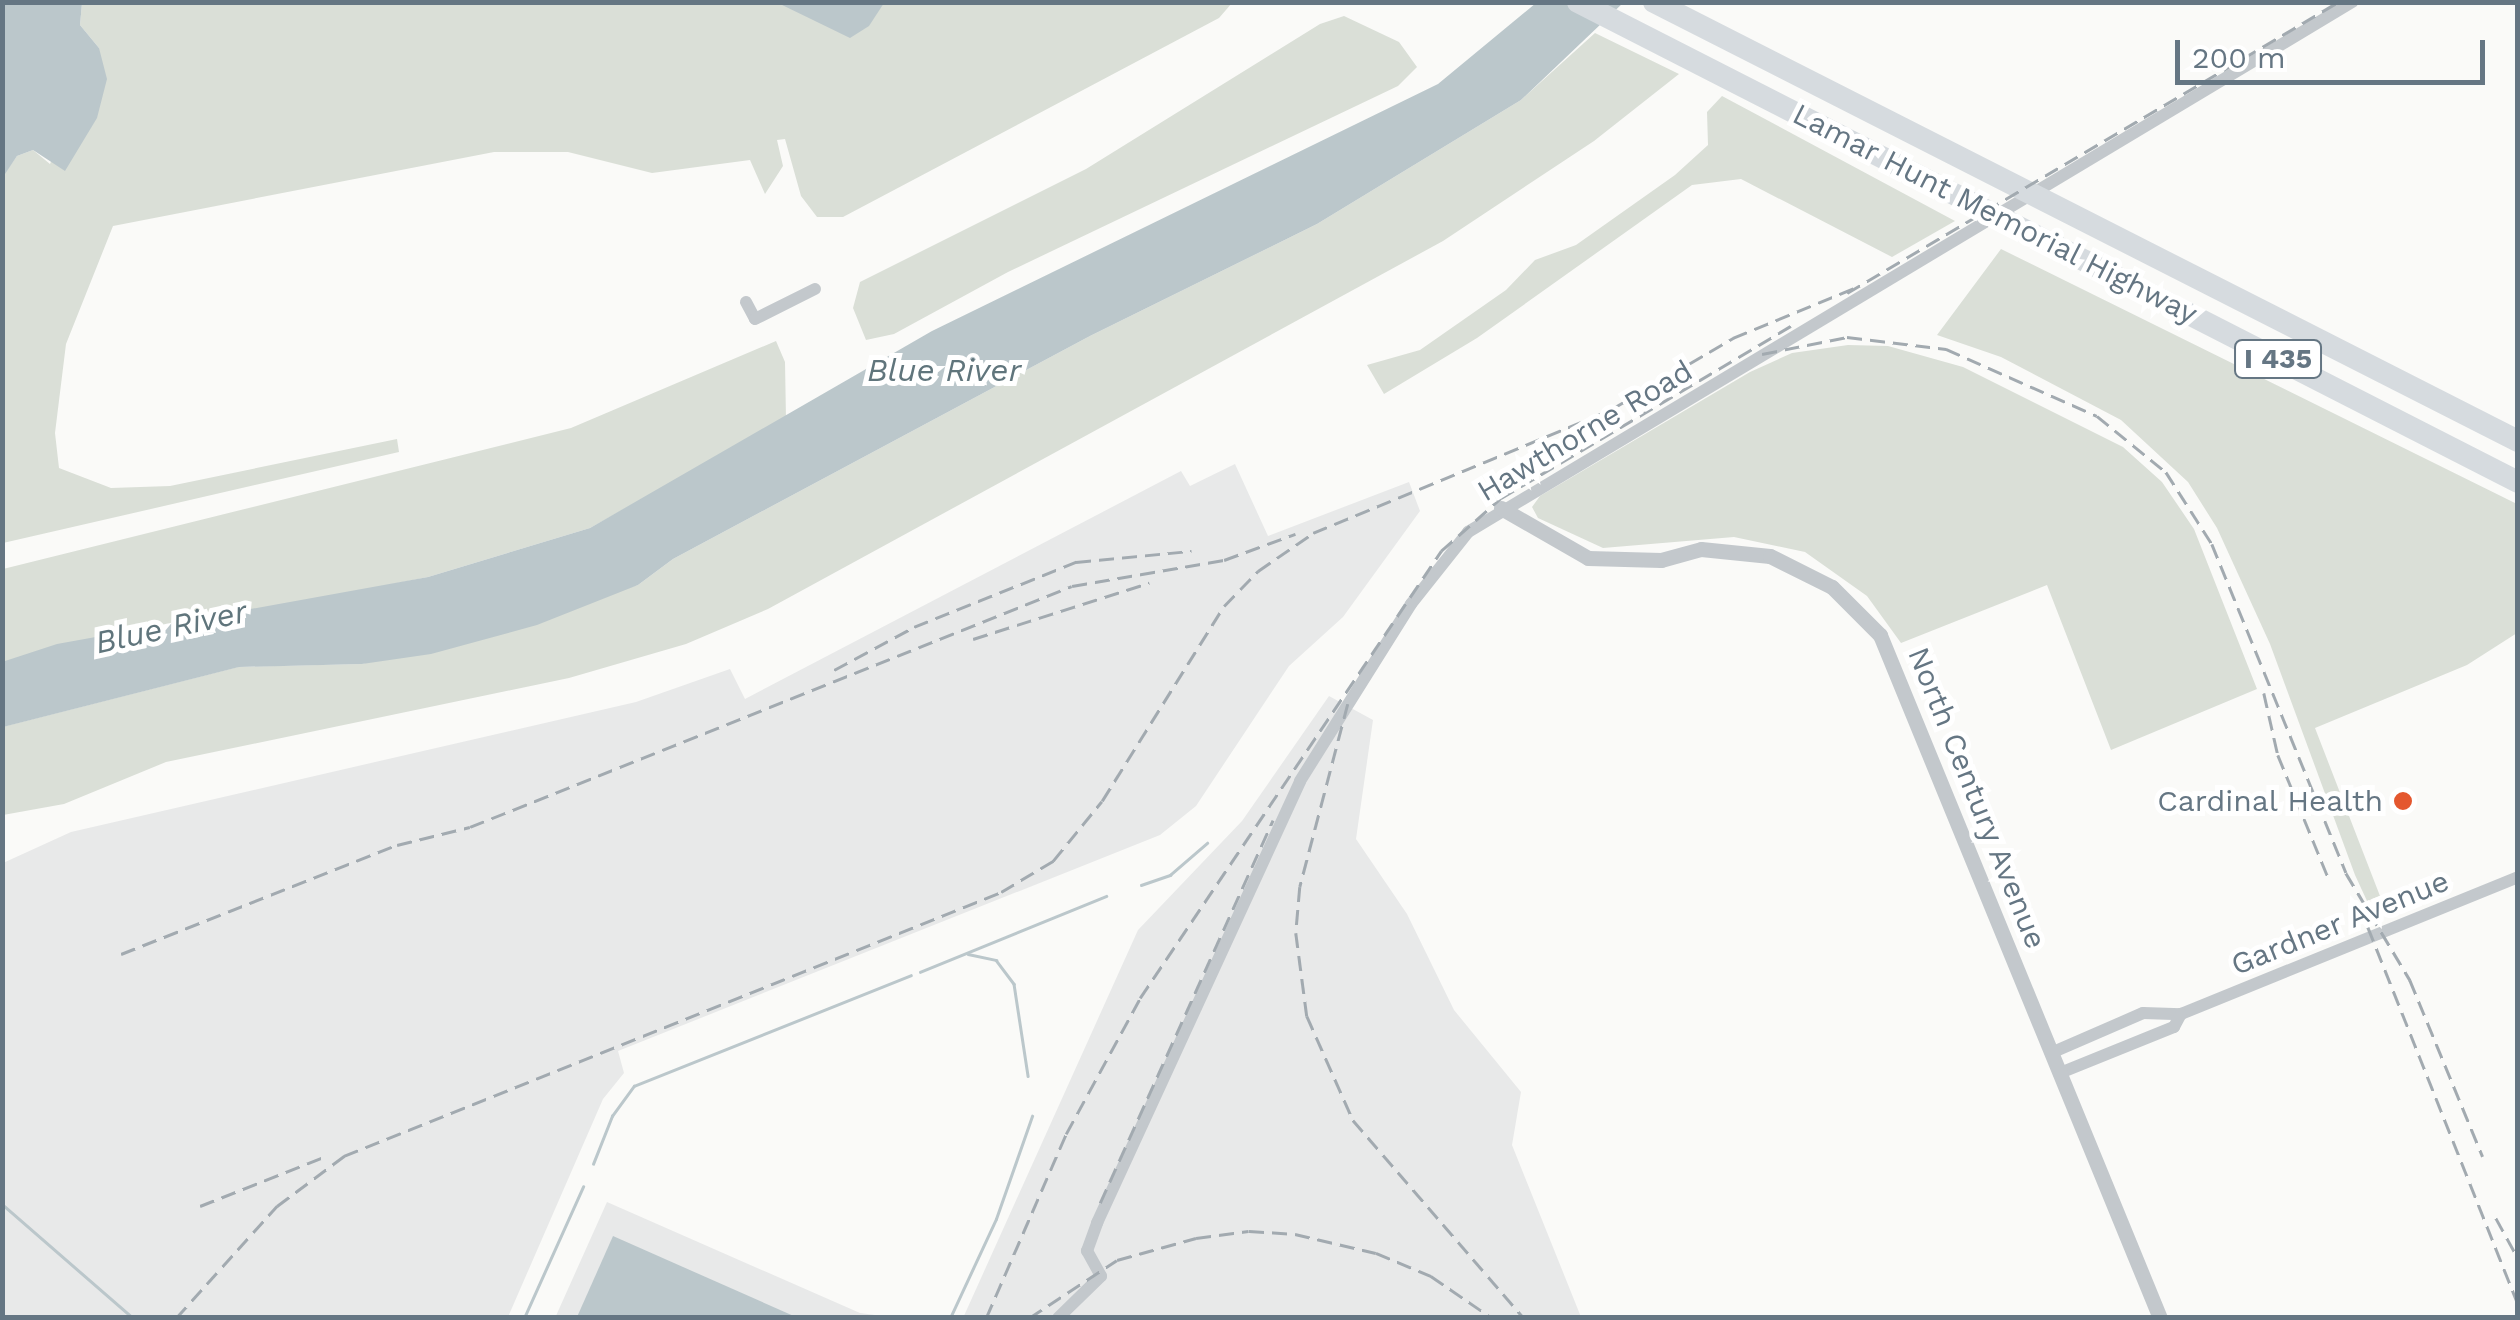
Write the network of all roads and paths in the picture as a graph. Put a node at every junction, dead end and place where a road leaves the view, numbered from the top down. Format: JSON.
{"nodes":[{"id":1,"x":1578,"y":2,"type":"edge"},
{"id":2,"x":1654,"y":2,"type":"edge"},
{"id":3,"x":2352,"y":2,"type":"edge"},
{"id":4,"x":816,"y":289,"type":"dead end"},
{"id":5,"x":746,"y":302,"type":"dead end"},
{"id":6,"x":2518,"y":442,"type":"edge"},
{"id":7,"x":2518,"y":482,"type":"edge"},
{"id":8,"x":1501,"y":508,"type":"junction"},
{"id":9,"x":2518,"y":878,"type":"edge"},
{"id":10,"x":2181,"y":1014,"type":"junction"},
{"id":11,"x":2051,"y":1053,"type":"junction"},
{"id":12,"x":2060,"y":1073,"type":"junction"},
{"id":13,"x":1058,"y":1318,"type":"edge"},
{"id":14,"x":2160,"y":1318,"type":"edge"}],
"edges":[{"from":1,"to":7,"type":"highway","name":"Lamar Hunt Memorial Highway","number":"I 435"},
{"from":2,"to":6,"type":"highway","name":"Lamar Hunt Memorial Highway","number":"I 435"},
{"from":3,"to":8,"type":"street","name":"Hawthorne Road"},
{"from":4,"to":5,"type":"street"},
{"from":8,"to":11,"type":"street","name":"North Century Avenue"},
{"from":8,"to":13,"type":"street","name":"Hawthorne Road"},
{"from":9,"to":10,"type":"street","name":"Gardner Avenue"},
{"from":10,"to":11,"type":"street","name":"Gardner Avenue"},
{"from":10,"to":12,"type":"street","name":"Gardner Avenue"},
{"from":11,"to":12,"type":"street","name":"North Century Avenue"},
{"from":12,"to":14,"type":"street","name":"North Century Avenue"}]}
